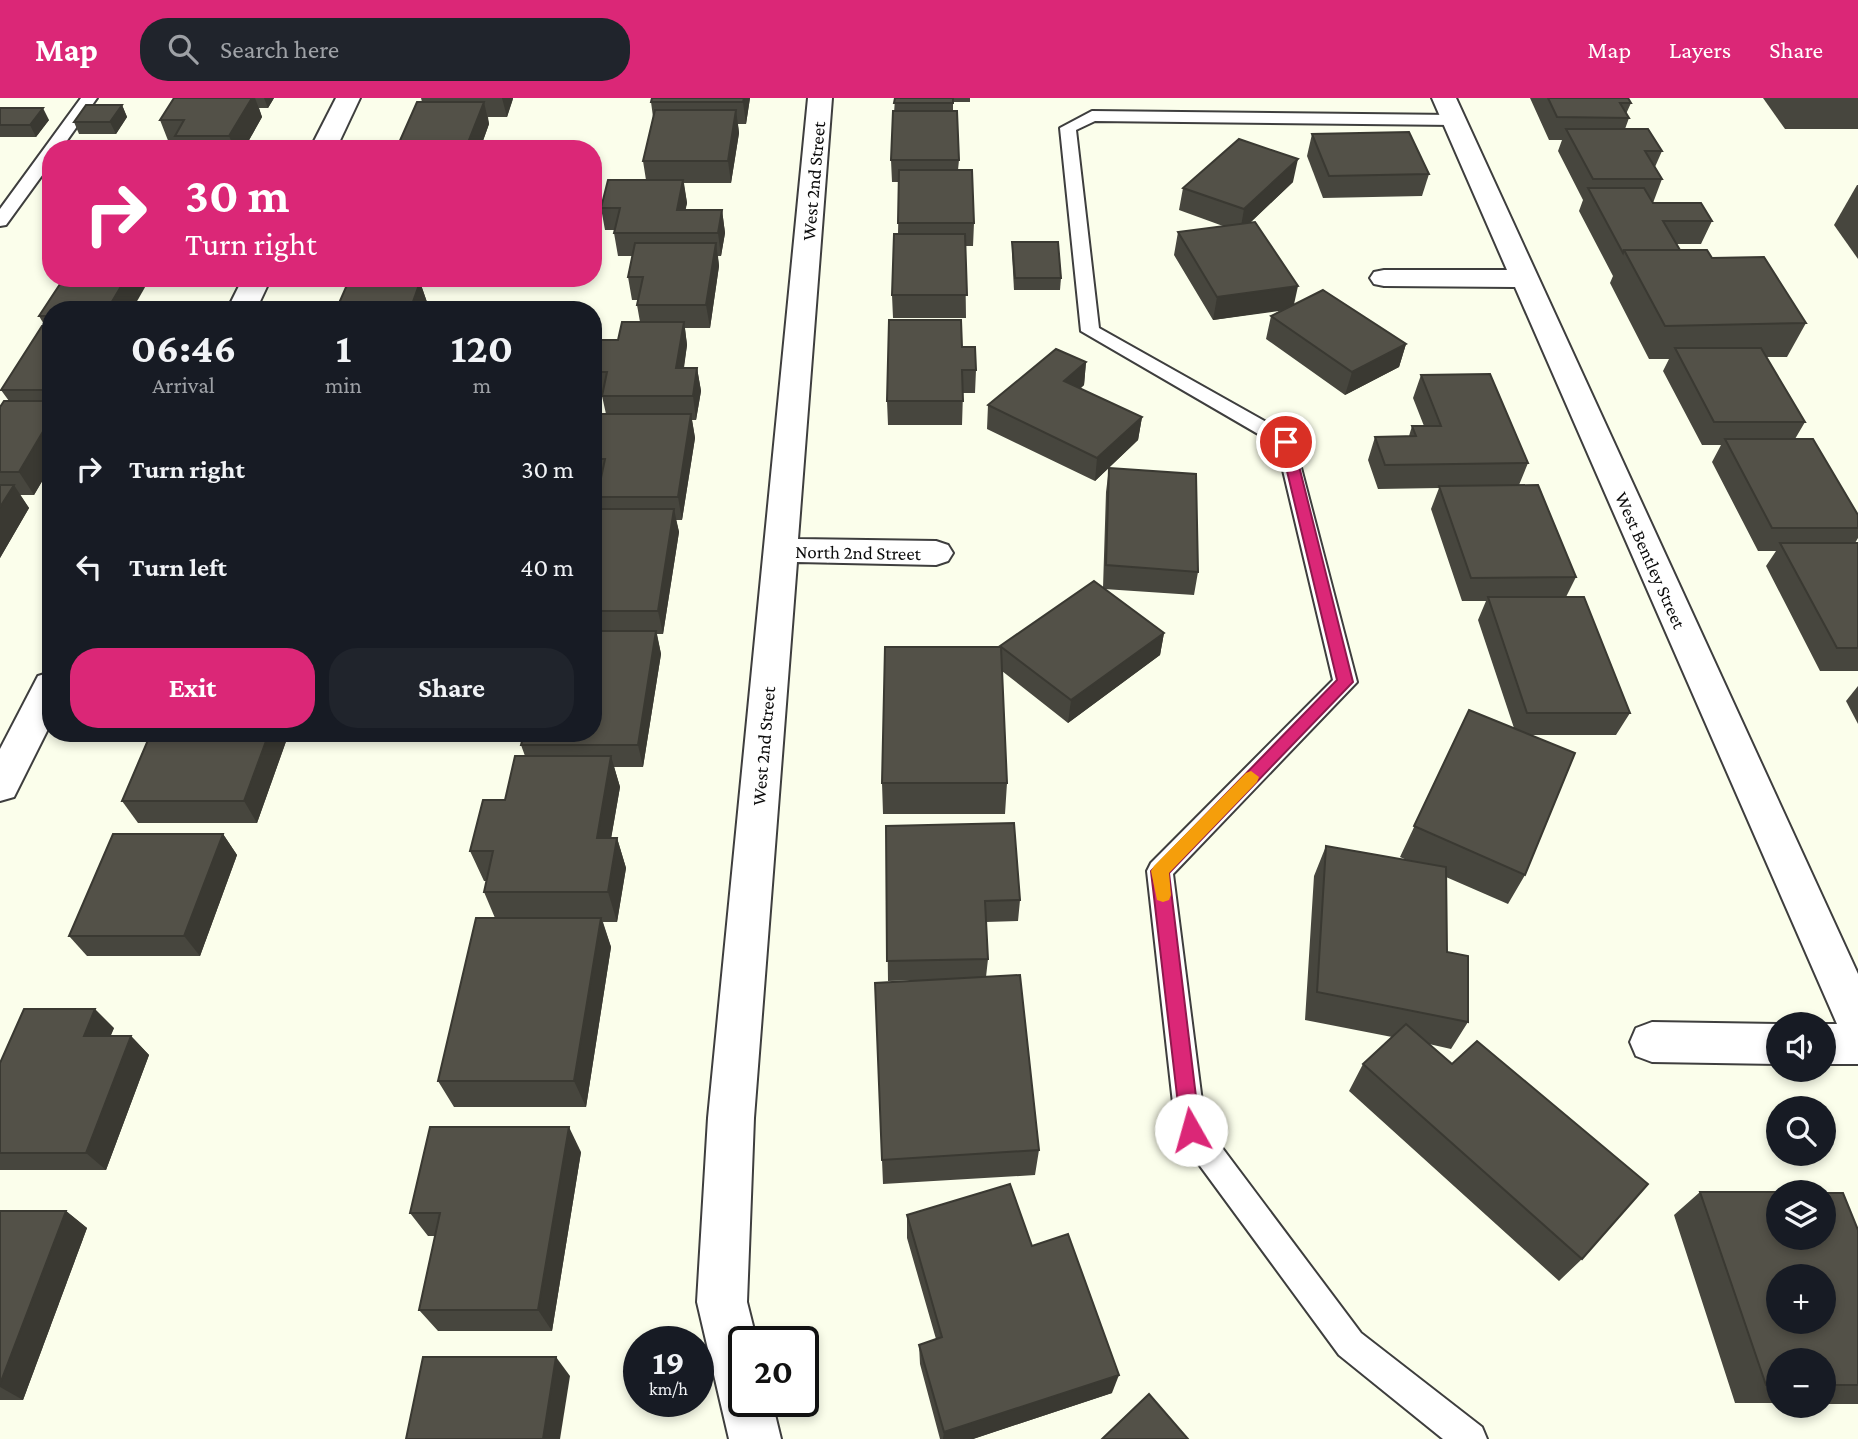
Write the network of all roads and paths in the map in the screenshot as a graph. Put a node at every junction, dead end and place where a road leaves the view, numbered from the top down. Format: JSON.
{"nodes":[{"id":1,"x":89,"y":98,"type":"edge"},
{"id":2,"x":348,"y":98,"type":"edge"},
{"id":3,"x":820,"y":98,"type":"edge"},
{"id":4,"x":1449,"y":109,"type":"edge"},
{"id":5,"x":59,"y":140,"type":"edge"},
{"id":6,"x":327,"y":140,"type":"edge"},
{"id":7,"x":42,"y":164,"type":"edge"},
{"id":8,"x":0,"y":221,"type":"edge"},
{"id":9,"x":1384,"y":278,"type":"dead end"},
{"id":10,"x":1525,"y":279,"type":"junction"},
{"id":11,"x":780,"y":550,"type":"junction"},
{"id":12,"x":936,"y":553,"type":"dead end"},
{"id":13,"x":42,"y":702,"type":"edge"},
{"id":14,"x":4,"y":769,"type":"edge"},
{"id":15,"x":1858,"y":1022,"type":"edge"},
{"id":16,"x":1653,"y":1042,"type":"dead end"},
{"id":17,"x":1766,"y":1044,"type":"edge"},
{"id":18,"x":1836,"y":1044,"type":"edge"},
{"id":19,"x":1858,"y":1044,"type":"edge"},
{"id":20,"x":728,"y":1327,"type":"edge"},
{"id":21,"x":750,"y":1417,"type":"edge"},
{"id":22,"x":755,"y":1439,"type":"edge"},
{"id":23,"x":1471,"y":1439,"type":"edge"}],
"edges":[{"from":1,"to":5,"type":"lane"},
{"from":2,"to":6,"type":"street"},
{"from":3,"to":11,"type":"street","name":"West 2nd Street"},
{"from":4,"to":10,"type":"street","name":"West Bentley Street"},
{"from":4,"to":23,"type":"lane"},
{"from":7,"to":8,"type":"lane"},
{"from":9,"to":10,"type":"street"},
{"from":10,"to":15,"type":"street","name":"West Bentley Street"},
{"from":11,"to":12,"type":"street","name":"North 2nd Street"},
{"from":11,"to":20,"type":"street","name":"West 2nd Street"},
{"from":13,"to":14,"type":"street"},
{"from":16,"to":17,"type":"street"},
{"from":18,"to":19,"type":"street"},
{"from":21,"to":22,"type":"street"}]}
